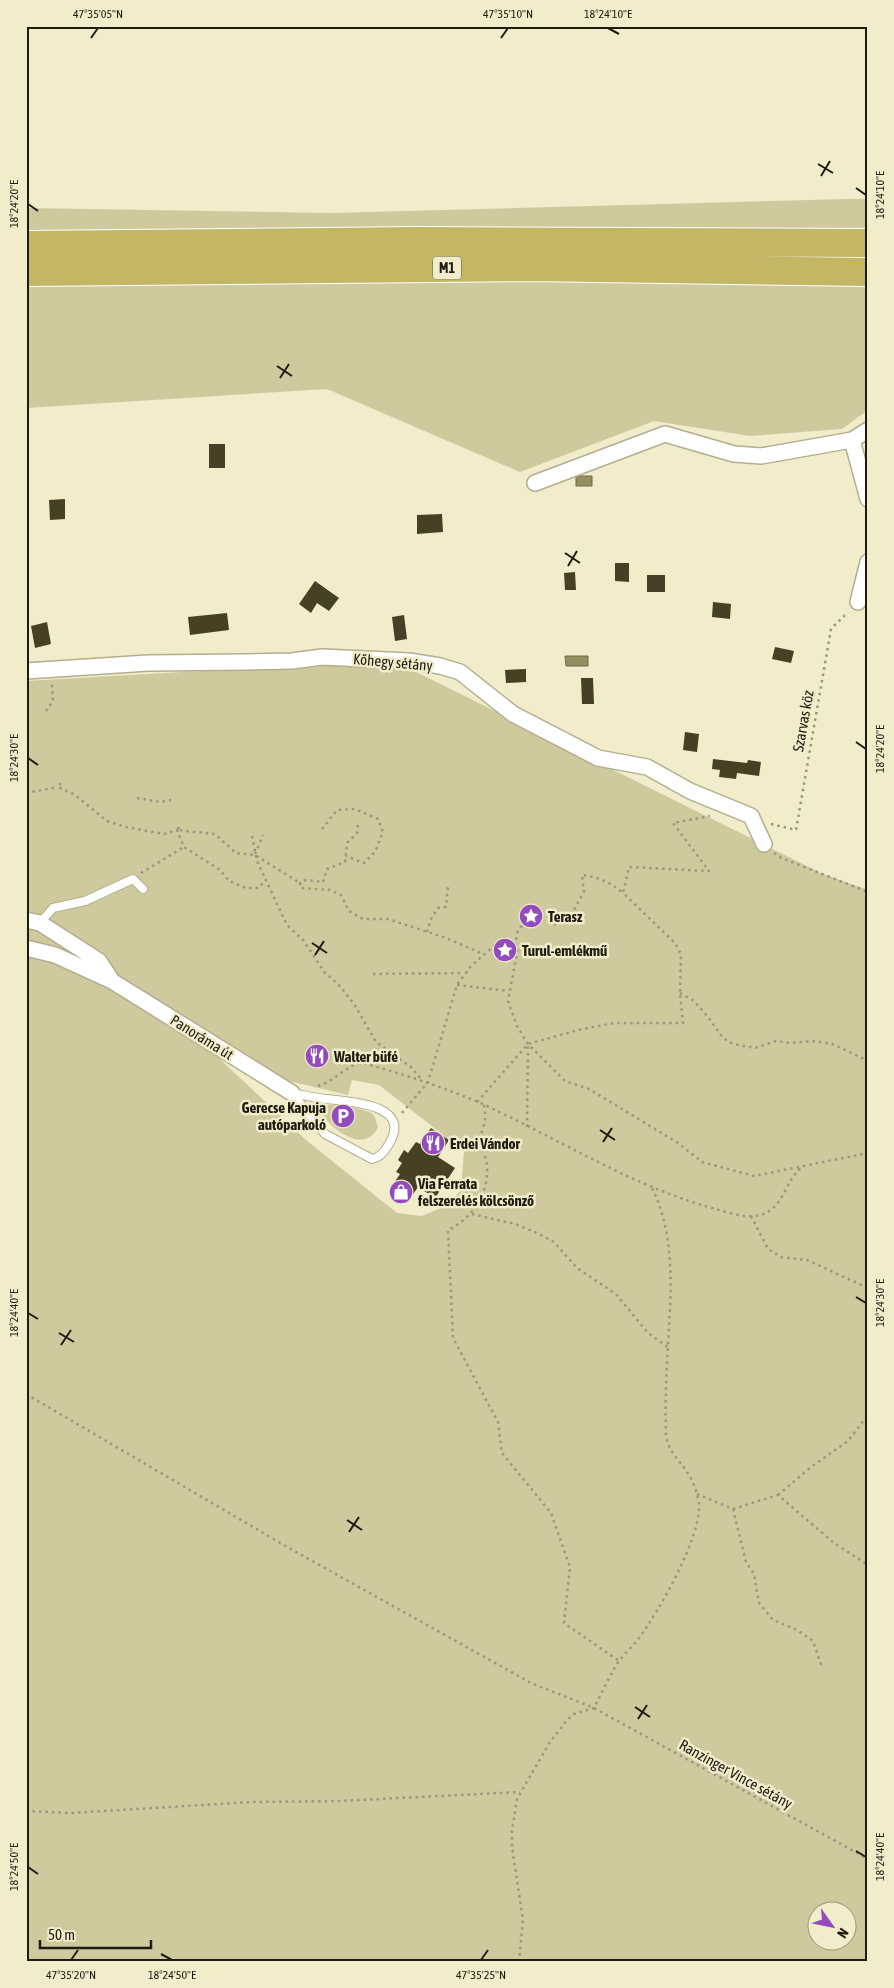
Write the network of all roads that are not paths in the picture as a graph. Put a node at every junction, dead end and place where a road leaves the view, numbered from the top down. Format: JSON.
{"nodes":[{"id":1,"x":868,"y":243,"type":"edge"},
{"id":2,"x":26,"y":246,"type":"edge"},
{"id":3,"x":26,"y":272,"type":"edge"},
{"id":4,"x":868,"y":272,"type":"edge"},
{"id":5,"x":868,"y":430,"type":"edge"},
{"id":6,"x":852,"y":440,"type":"junction"},
{"id":7,"x":535,"y":483,"type":"dead end"},
{"id":8,"x":867,"y":493,"type":"edge"},
{"id":9,"x":868,"y":562,"type":"edge"},
{"id":10,"x":858,"y":602,"type":"road end"},
{"id":11,"x":34,"y":670,"type":"edge"},
{"id":12,"x":764,"y":844,"type":"road end"},
{"id":13,"x":144,"y":889,"type":"dead end"},
{"id":14,"x":33,"y":922,"type":"edge"},
{"id":15,"x":26,"y":948,"type":"edge"},
{"id":16,"x":112,"y":981,"type":"junction"},
{"id":17,"x":292,"y":1093,"type":"junction"}],
"edges":[{"from":1,"to":2,"type":"highway","number":"M1"},
{"from":3,"to":4,"type":"highway","number":"M1"},
{"from":5,"to":6,"type":"street"},
{"from":6,"to":7,"type":"street"},
{"from":6,"to":8,"type":"street"},
{"from":9,"to":10,"type":"street"},
{"from":11,"to":12,"type":"street","name":"Kőhegy sétány"},
{"from":13,"to":14,"type":"lane"},
{"from":14,"to":16,"type":"street","name":"Panoráma út"},
{"from":15,"to":16,"type":"street","name":"Panoráma út"},
{"from":16,"to":17,"type":"street","name":"Panoráma út"},
{"from":17,"to":17,"type":"lane"}]}
